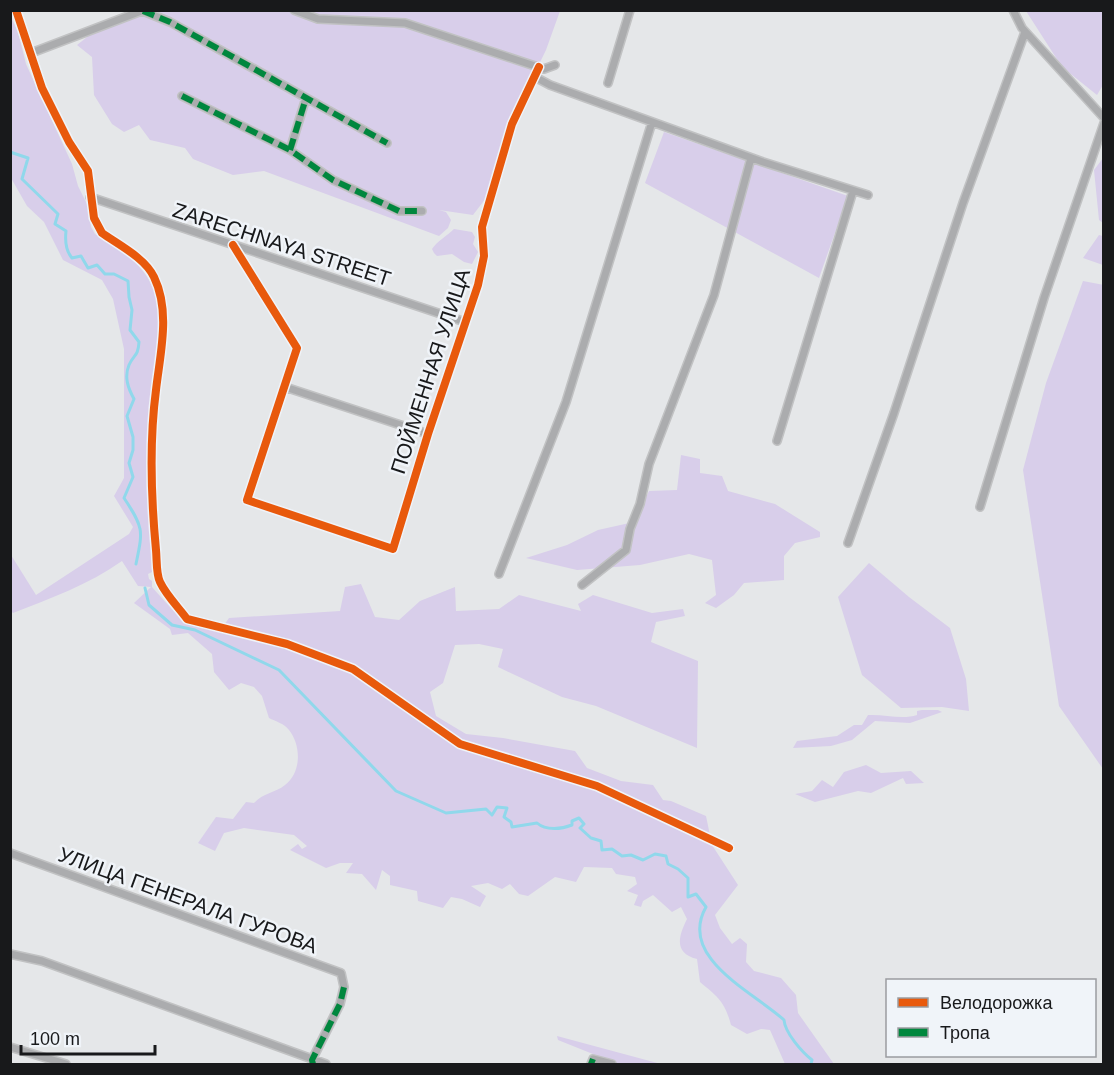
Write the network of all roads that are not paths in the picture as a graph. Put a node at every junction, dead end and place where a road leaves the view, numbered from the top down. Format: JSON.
{"nodes":[{"id":1,"x":16,"y":10,"type":"edge"},
{"id":2,"x":294,"y":10,"type":"edge"},
{"id":3,"x":630,"y":10,"type":"edge"},
{"id":4,"x":1013,"y":10,"type":"edge"},
{"id":5,"x":144,"y":11,"type":"edge"},
{"id":6,"x":1025,"y":32,"type":"junction"},
{"id":7,"x":31,"y":53,"type":"junction"},
{"id":8,"x":555,"y":65,"type":"dead end"},
{"id":9,"x":538,"y":67,"type":"junction"},
{"id":10,"x":535,"y":77,"type":"junction"},
{"id":11,"x":608,"y":83,"type":"dead end"},
{"id":12,"x":182,"y":96,"type":"dead end"},
{"id":13,"x":306,"y":98,"type":"junction"},
{"id":14,"x":1104,"y":118,"type":"edge"},
{"id":15,"x":652,"y":122,"type":"junction"},
{"id":16,"x":1104,"y":123,"type":"edge"},
{"id":17,"x":387,"y":143,"type":"dead end"},
{"id":18,"x":290,"y":150,"type":"junction"},
{"id":19,"x":751,"y":158,"type":"junction"},
{"id":20,"x":853,"y":191,"type":"junction"},
{"id":21,"x":868,"y":195,"type":"dead end"},
{"id":22,"x":90,"y":197,"type":"junction"},
{"id":23,"x":422,"y":211,"type":"dead end"},
{"id":24,"x":233,"y":245,"type":"junction"},
{"id":25,"x":465,"y":322,"type":"junction"},
{"id":26,"x":285,"y":387,"type":"junction"},
{"id":27,"x":428,"y":434,"type":"junction"},
{"id":28,"x":777,"y":441,"type":"dead end"},
{"id":29,"x":980,"y":507,"type":"dead end"},
{"id":30,"x":848,"y":543,"type":"dead end"},
{"id":31,"x":499,"y":574,"type":"dead end"},
{"id":32,"x":582,"y":585,"type":"dead end"},
{"id":33,"x":729,"y":848,"type":"dead end"},
{"id":34,"x":10,"y":853,"type":"edge"},
{"id":35,"x":10,"y":954,"type":"edge"},
{"id":36,"x":10,"y":1047,"type":"edge"},
{"id":37,"x":313,"y":1062,"type":"edge"},
{"id":38,"x":592,"y":1062,"type":"edge"},
{"id":39,"x":66,"y":1065,"type":"edge"},
{"id":40,"x":326,"y":1065,"type":"edge"},
{"id":41,"x":612,"y":1065,"type":"edge"}],
"edges":[{"from":1,"to":7,"type":"street"},
{"from":2,"to":9,"type":"street"},
{"from":3,"to":11,"type":"street"},
{"from":4,"to":6,"type":"street"},
{"from":5,"to":7,"type":"street"},
{"from":5,"to":13,"type":"street"},
{"from":6,"to":14,"type":"street"},
{"from":6,"to":30,"type":"street"},
{"from":7,"to":22,"type":"street"},
{"from":8,"to":9,"type":"street"},
{"from":9,"to":10,"type":"street","name":"ПОЙМЕННАЯ УЛИЦА"},
{"from":10,"to":15,"type":"street"},
{"from":10,"to":25,"type":"street","name":"ПОЙМЕННАЯ УЛИЦА"},
{"from":12,"to":18,"type":"street"},
{"from":13,"to":17,"type":"street"},
{"from":13,"to":18,"type":"street"},
{"from":15,"to":19,"type":"street"},
{"from":15,"to":31,"type":"street"},
{"from":16,"to":29,"type":"street"},
{"from":18,"to":23,"type":"street"},
{"from":19,"to":20,"type":"street"},
{"from":19,"to":32,"type":"street"},
{"from":20,"to":21,"type":"street"},
{"from":20,"to":28,"type":"street"},
{"from":22,"to":24,"type":"street","name":"ZARECHNAYA STREET"},
{"from":22,"to":33,"type":"street"},
{"from":24,"to":25,"type":"street","name":"ZARECHNAYA STREET"},
{"from":24,"to":26,"type":"street"},
{"from":25,"to":27,"type":"street","name":"ПОЙМЕННАЯ УЛИЦА"},
{"from":26,"to":27,"type":"street"},
{"from":26,"to":27,"type":"street","name":"ПОЙМЕННАЯ УЛИЦА"},
{"from":34,"to":37,"type":"street","name":"УЛИЦА ГЕНЕРАЛА ГУРОВА"},
{"from":35,"to":37,"type":"street"},
{"from":36,"to":39,"type":"street"},
{"from":37,"to":40,"type":"street"},
{"from":38,"to":41,"type":"street"}]}
